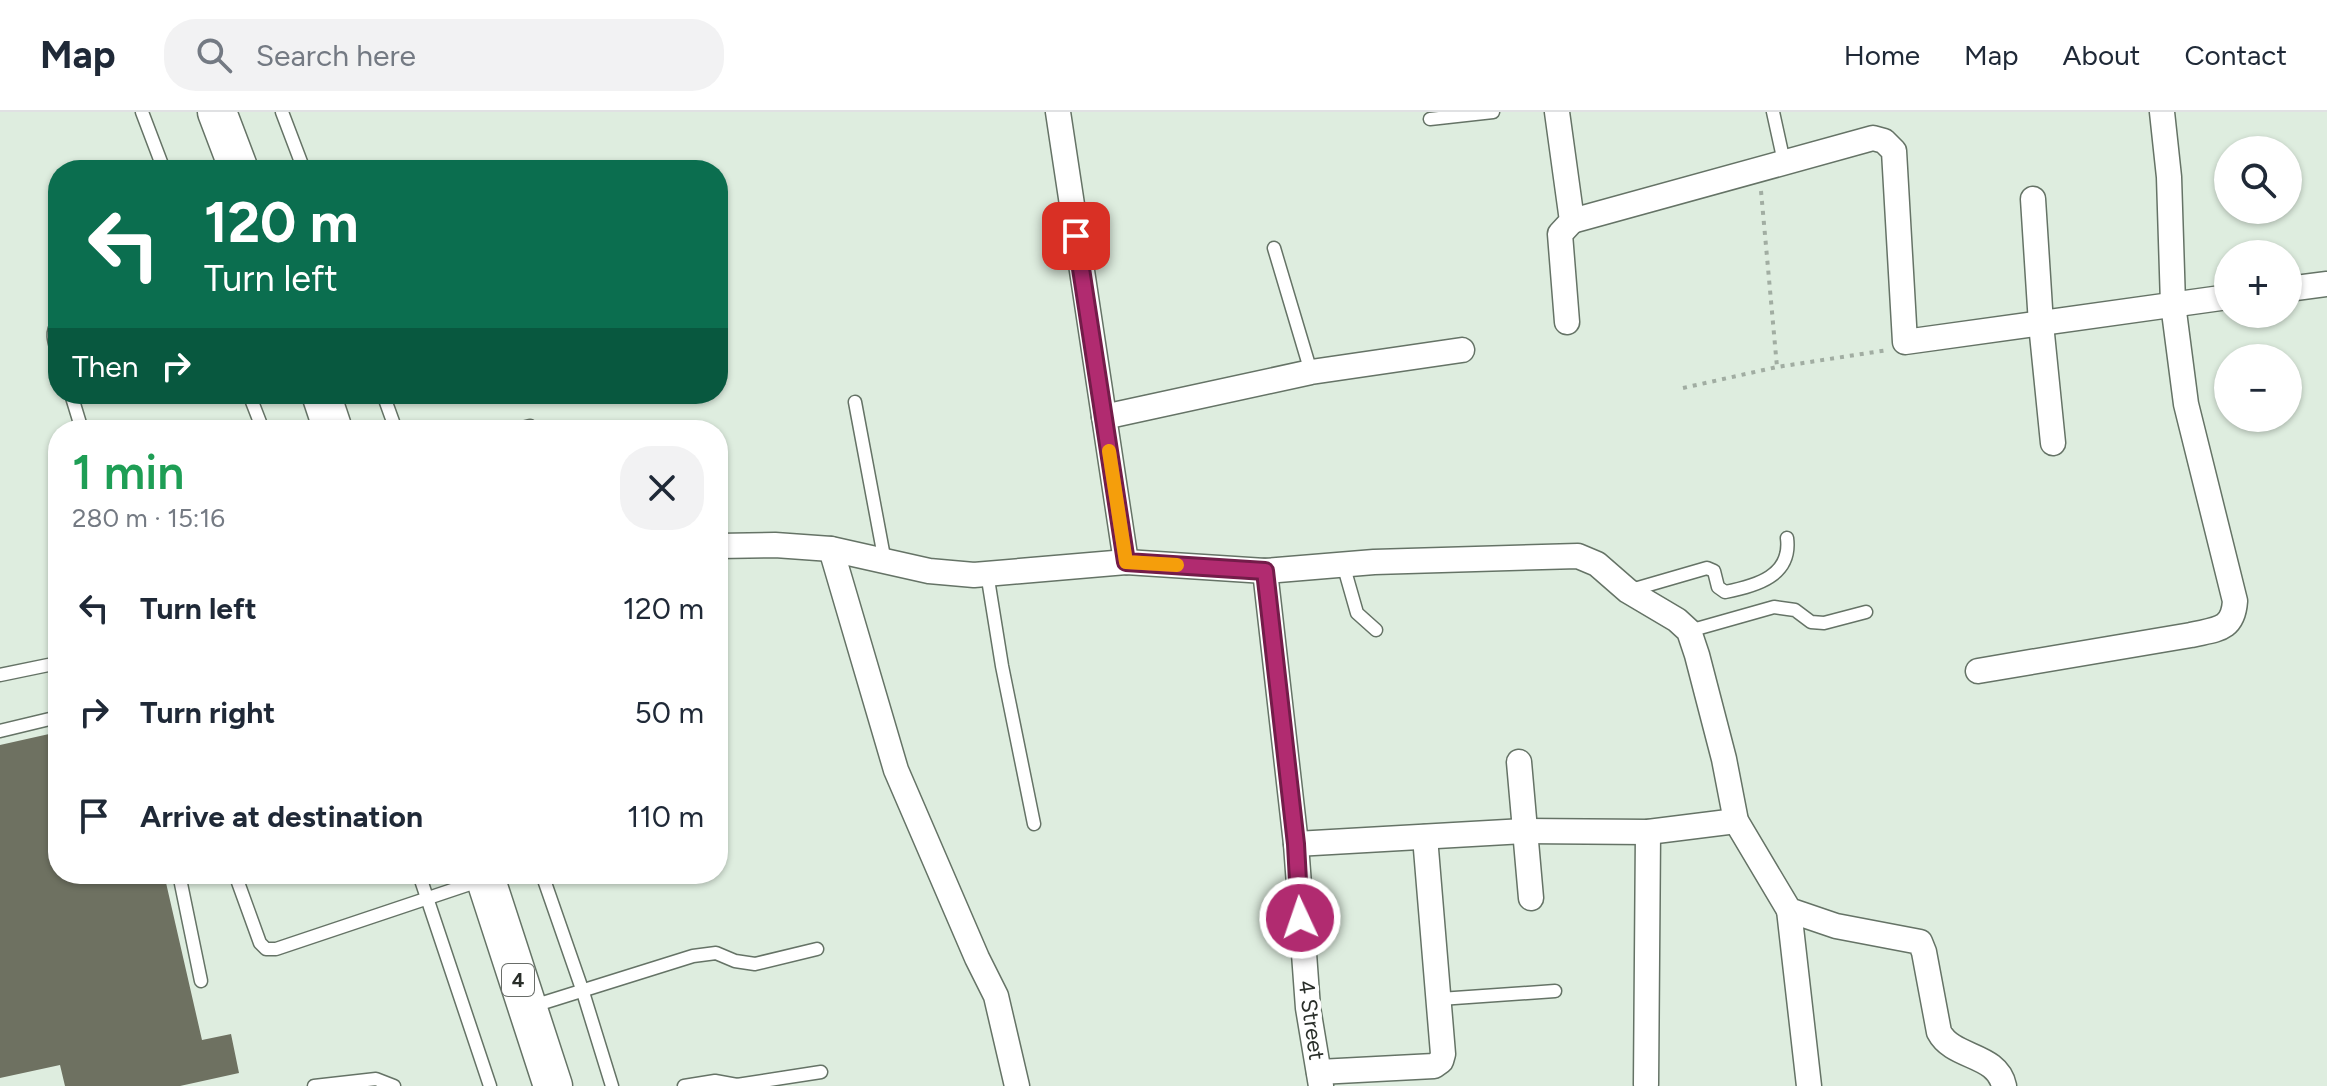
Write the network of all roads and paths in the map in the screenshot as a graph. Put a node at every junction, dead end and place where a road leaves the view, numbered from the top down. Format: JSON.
{"nodes":[{"id":1,"x":142,"y":112,"type":"edge"},
{"id":2,"x":217,"y":112,"type":"edge"},
{"id":3,"x":282,"y":112,"type":"edge"},
{"id":4,"x":1058,"y":112,"type":"edge"},
{"id":5,"x":1493,"y":112,"type":"edge"},
{"id":6,"x":1557,"y":112,"type":"edge"},
{"id":7,"x":1773,"y":112,"type":"edge"},
{"id":8,"x":2162,"y":112,"type":"edge"},
{"id":9,"x":1430,"y":119,"type":"dead end"},
{"id":10,"x":160,"y":160,"type":"edge"},
{"id":11,"x":235,"y":160,"type":"edge"},
{"id":12,"x":300,"y":160,"type":"edge"},
{"id":13,"x":1784,"y":162,"type":"junction"},
{"id":14,"x":1759,"y":169,"type":"junction"},
{"id":15,"x":2033,"y":199,"type":"dead end"},
{"id":16,"x":1572,"y":221,"type":"junction"},
{"id":17,"x":1274,"y":248,"type":"dead end"},
{"id":18,"x":2327,"y":284,"type":"edge"},
{"id":19,"x":2302,"y":287,"type":"edge"},
{"id":20,"x":2214,"y":299,"type":"edge"},
{"id":21,"x":2173,"y":304,"type":"junction"},
{"id":22,"x":1567,"y":322,"type":"dead end"},
{"id":23,"x":2041,"y":324,"type":"junction"},
{"id":24,"x":1905,"y":342,"type":"junction"},
{"id":25,"x":1462,"y":350,"type":"dead end"},
{"id":26,"x":1777,"y":367,"type":"junction"},
{"id":27,"x":1311,"y":372,"type":"junction"},
{"id":28,"x":1683,"y":388,"type":"dead end"},
{"id":29,"x":855,"y":402,"type":"dead end"},
{"id":30,"x":1104,"y":417,"type":"junction"},
{"id":31,"x":2053,"y":443,"type":"dead end"},
{"id":32,"x":1787,"y":538,"type":"dead end"},
{"id":33,"x":728,"y":546,"type":"edge"},
{"id":34,"x":831,"y":549,"type":"junction"},
{"id":35,"x":885,"y":562,"type":"junction"},
{"id":36,"x":1126,"y":562,"type":"junction"},
{"id":37,"x":1343,"y":564,"type":"junction"},
{"id":38,"x":1265,"y":571,"type":"junction"},
{"id":39,"x":987,"y":573,"type":"junction"},
{"id":40,"x":1628,"y":591,"type":"junction"},
{"id":41,"x":1866,"y":612,"type":"dead end"},
{"id":42,"x":1376,"y":630,"type":"dead end"},
{"id":43,"x":1689,"y":631,"type":"junction"},
{"id":44,"x":48,"y":665,"type":"edge"},
{"id":45,"x":1978,"y":671,"type":"dead end"},
{"id":46,"x":0,"y":675,"type":"edge"},
{"id":47,"x":48,"y":719,"type":"edge"},
{"id":48,"x":0,"y":731,"type":"edge"},
{"id":49,"x":1519,"y":762,"type":"dead end"},
{"id":50,"x":1736,"y":821,"type":"junction"},
{"id":51,"x":1034,"y":824,"type":"dead end"},
{"id":52,"x":1524,"y":831,"type":"junction"},
{"id":53,"x":1648,"y":832,"type":"junction"},
{"id":54,"x":1425,"y":837,"type":"junction"},
{"id":55,"x":1296,"y":844,"type":"junction"},
{"id":56,"x":181,"y":884,"type":"edge"},
{"id":57,"x":239,"y":884,"type":"edge"},
{"id":58,"x":423,"y":884,"type":"edge"},
{"id":59,"x":465,"y":884,"type":"edge"},
{"id":60,"x":487,"y":884,"type":"edge"},
{"id":61,"x":545,"y":884,"type":"edge"},
{"id":62,"x":1531,"y":898,"type":"dead end"},
{"id":63,"x":428,"y":899,"type":"junction"},
{"id":64,"x":1789,"y":910,"type":"junction"},
{"id":65,"x":817,"y":949,"type":"dead end"},
{"id":66,"x":201,"y":981,"type":"dead end"},
{"id":67,"x":582,"y":989,"type":"junction"},
{"id":68,"x":1555,"y":991,"type":"dead end"},
{"id":69,"x":1440,"y":999,"type":"junction"},
{"id":70,"x":527,"y":1008,"type":"junction"},
{"id":71,"x":821,"y":1072,"type":"dead end"},
{"id":72,"x":1320,"y":1079,"type":"edge"},
{"id":73,"x":1646,"y":1084,"type":"edge"},
{"id":74,"x":314,"y":1086,"type":"edge"},
{"id":75,"x":394,"y":1086,"type":"edge"},
{"id":76,"x":490,"y":1086,"type":"edge"},
{"id":77,"x":553,"y":1086,"type":"edge"},
{"id":78,"x":612,"y":1086,"type":"edge"},
{"id":79,"x":684,"y":1086,"type":"edge"},
{"id":80,"x":1017,"y":1086,"type":"edge"},
{"id":81,"x":1809,"y":1086,"type":"edge"},
{"id":82,"x":2004,"y":1086,"type":"edge"}],
"edges":[{"from":1,"to":10,"type":"lane"},
{"from":2,"to":11,"type":"highway"},
{"from":3,"to":12,"type":"lane"},
{"from":4,"to":30,"type":"street"},
{"from":5,"to":9,"type":"lane"},
{"from":6,"to":16,"type":"street"},
{"from":7,"to":13,"type":"lane"},
{"from":8,"to":21,"type":"street"},
{"from":13,"to":14,"type":"street"},
{"from":13,"to":24,"type":"street"},
{"from":14,"to":16,"type":"street"},
{"from":14,"to":26,"type":"path"},
{"from":15,"to":23,"type":"street"},
{"from":16,"to":22,"type":"street"},
{"from":17,"to":27,"type":"lane"},
{"from":18,"to":19,"type":"street"},
{"from":20,"to":21,"type":"street"},
{"from":21,"to":23,"type":"street"},
{"from":21,"to":45,"type":"street"},
{"from":23,"to":24,"type":"street"},
{"from":23,"to":31,"type":"street"},
{"from":24,"to":26,"type":"path"},
{"from":25,"to":27,"type":"street"},
{"from":26,"to":28,"type":"path"},
{"from":27,"to":30,"type":"street"},
{"from":29,"to":35,"type":"lane"},
{"from":30,"to":36,"type":"street"},
{"from":32,"to":40,"type":"lane"},
{"from":33,"to":34,"type":"street"},
{"from":34,"to":35,"type":"street"},
{"from":34,"to":80,"type":"street"},
{"from":35,"to":39,"type":"street"},
{"from":36,"to":38,"type":"street"},
{"from":36,"to":39,"type":"street"},
{"from":37,"to":38,"type":"street"},
{"from":37,"to":40,"type":"street"},
{"from":37,"to":42,"type":"lane"},
{"from":38,"to":55,"type":"street","name":"4 Street"},
{"from":39,"to":51,"type":"lane"},
{"from":40,"to":43,"type":"street"},
{"from":41,"to":43,"type":"lane"},
{"from":43,"to":50,"type":"street"},
{"from":44,"to":46,"type":"lane"},
{"from":47,"to":48,"type":"lane"},
{"from":49,"to":52,"type":"street"},
{"from":50,"to":53,"type":"street"},
{"from":50,"to":64,"type":"street"},
{"from":52,"to":53,"type":"street"},
{"from":52,"to":54,"type":"street"},
{"from":52,"to":62,"type":"street"},
{"from":53,"to":73,"type":"street"},
{"from":54,"to":55,"type":"street"},
{"from":54,"to":69,"type":"street"},
{"from":55,"to":72,"type":"street","name":"4 Street"},
{"from":56,"to":66,"type":"lane"},
{"from":57,"to":63,"type":"lane"},
{"from":58,"to":63,"type":"lane"},
{"from":59,"to":63,"type":"lane"},
{"from":60,"to":70,"type":"highway","number":"4"},
{"from":61,"to":67,"type":"lane"},
{"from":63,"to":76,"type":"lane"},
{"from":64,"to":81,"type":"street"},
{"from":64,"to":82,"type":"street"},
{"from":65,"to":67,"type":"lane"},
{"from":67,"to":70,"type":"lane"},
{"from":67,"to":78,"type":"lane"},
{"from":68,"to":69,"type":"lane"},
{"from":69,"to":72,"type":"street"},
{"from":70,"to":77,"type":"highway","number":"4"},
{"from":71,"to":79,"type":"lane"},
{"from":74,"to":75,"type":"lane"}]}
